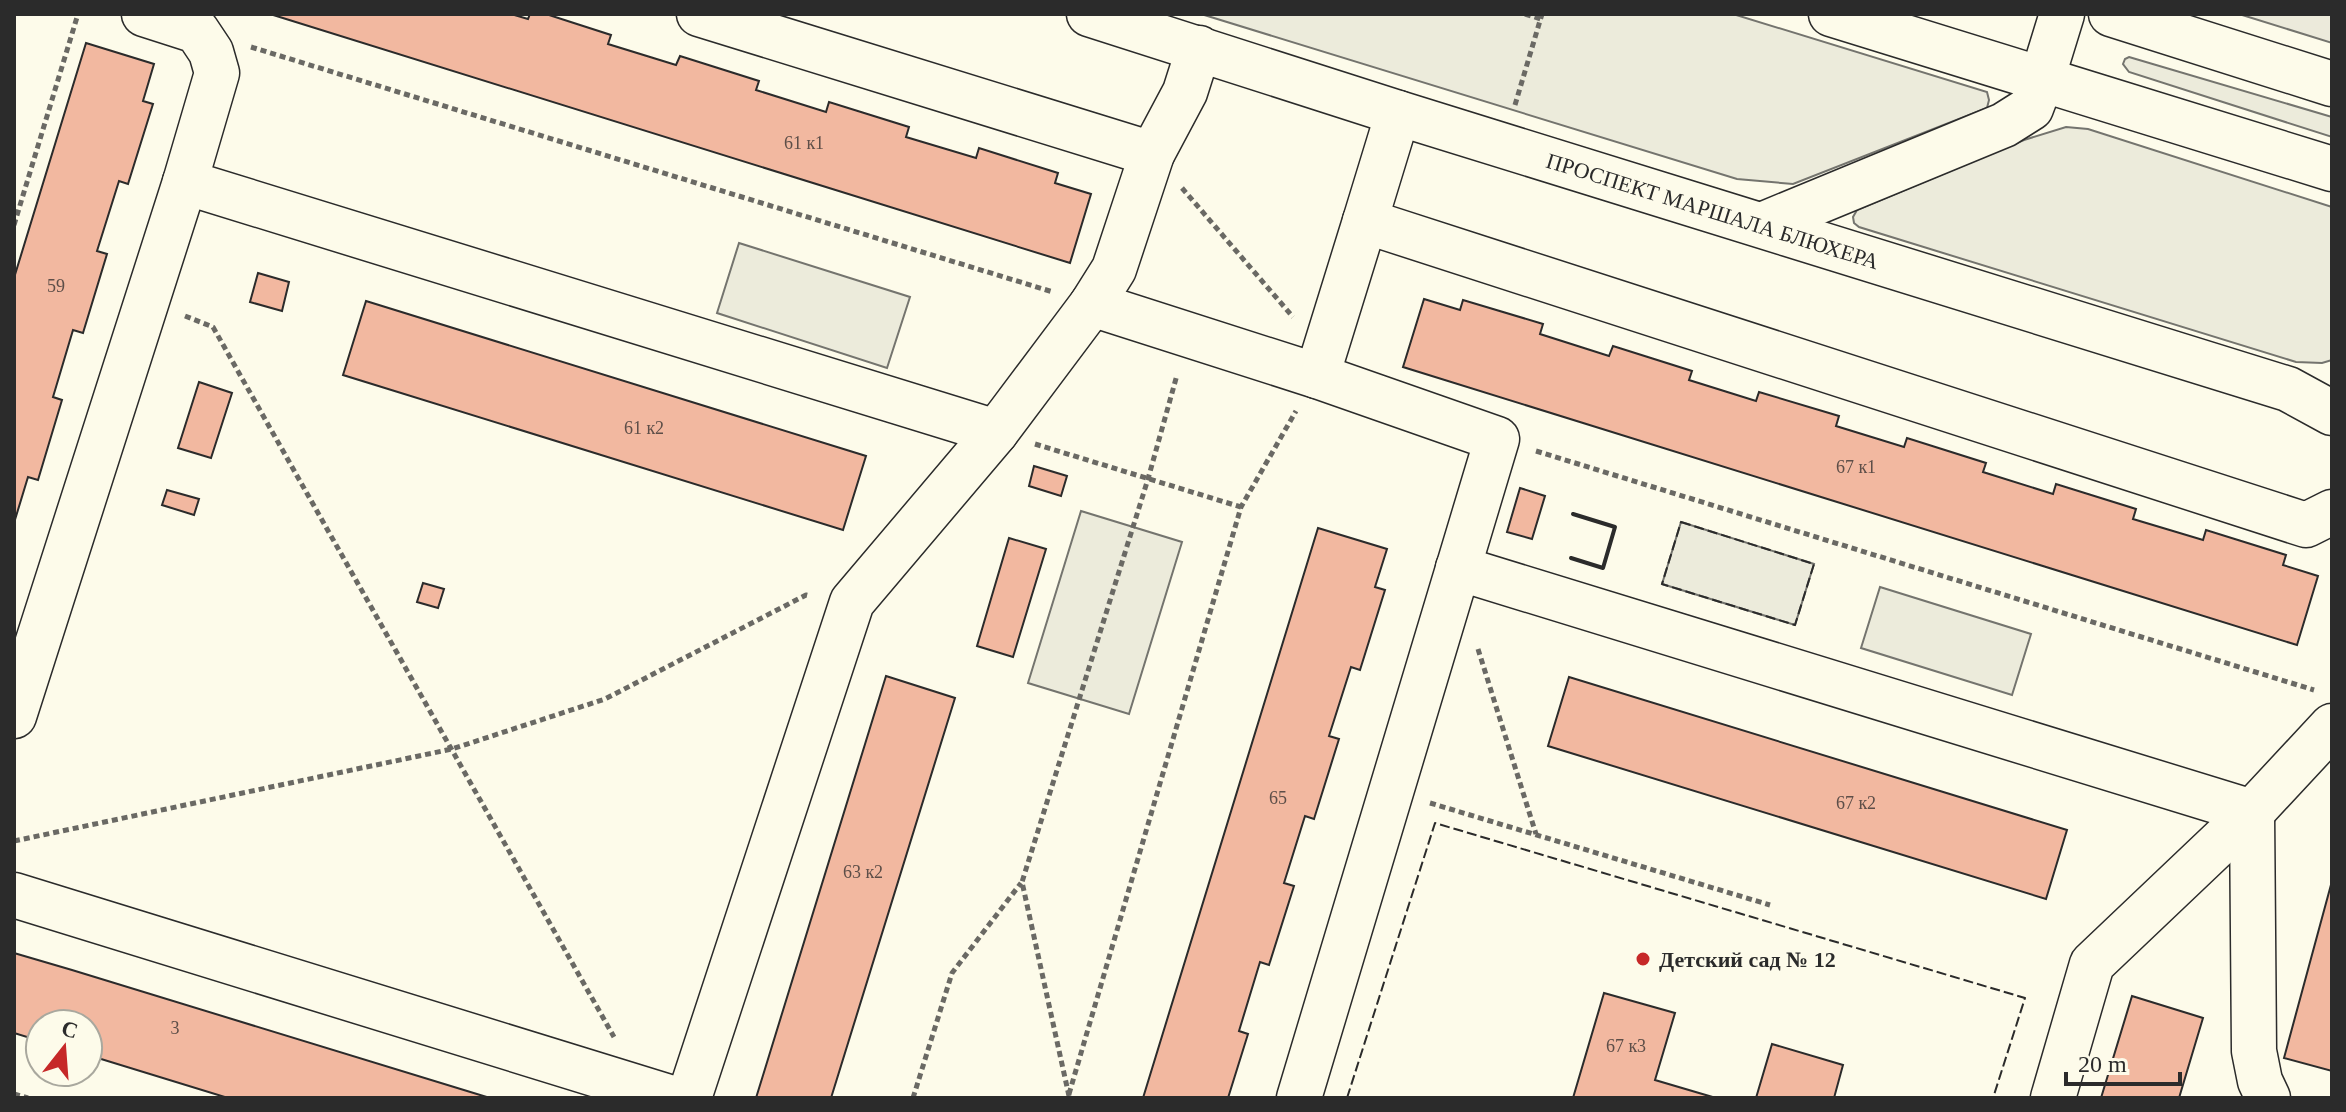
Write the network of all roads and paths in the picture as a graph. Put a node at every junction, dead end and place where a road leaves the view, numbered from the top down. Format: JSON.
{"nodes":[{"id":1,"x":78,"y":14,"type":"edge"},
{"id":2,"x":144,"y":14,"type":"edge"},
{"id":3,"x":699,"y":14,"type":"edge"},
{"id":4,"x":1089,"y":14,"type":"edge"},
{"id":5,"x":1525,"y":14,"type":"edge"},
{"id":6,"x":1831,"y":14,"type":"edge"},
{"id":7,"x":2062,"y":14,"type":"edge"},
{"id":8,"x":2111,"y":14,"type":"edge"},
{"id":9,"x":1542,"y":16,"type":"edge"},
{"id":10,"x":197,"y":31,"type":"junction"},
{"id":11,"x":1199,"y":48,"type":"junction"},
{"id":12,"x":2042,"y":79,"type":"junction"},
{"id":13,"x":2332,"y":84,"type":"edge"},
{"id":14,"x":1398,"y":113,"type":"junction"},
{"id":15,"x":1503,"y":145,"type":"junction"},
{"id":16,"x":1152,"y":154,"type":"junction"},
{"id":17,"x":2332,"y":169,"type":"edge"},
{"id":18,"x":185,"y":182,"type":"junction"},
{"id":19,"x":1365,"y":221,"type":"junction"},
{"id":20,"x":1764,"y":224,"type":"junction"},
{"id":21,"x":14,"y":225,"type":"edge"},
{"id":22,"x":146,"y":301,"type":"junction"},
{"id":23,"x":1092,"y":304,"type":"junction"},
{"id":24,"x":1188,"y":335,"type":"junction"},
{"id":25,"x":1321,"y":365,"type":"junction"},
{"id":26,"x":2332,"y":413,"type":"edge"},
{"id":27,"x":996,"y":432,"type":"junction"},
{"id":28,"x":1497,"y":439,"type":"junction"},
{"id":29,"x":1148,"y":479,"type":"junction"},
{"id":30,"x":1241,"y":507,"type":"junction"},
{"id":31,"x":2332,"y":512,"type":"edge"},
{"id":32,"x":1458,"y":568,"type":"junction"},
{"id":33,"x":852,"y":602,"type":"junction"},
{"id":34,"x":1475,"y":638,"type":"dead end"},
{"id":35,"x":2324,"y":708,"type":"edge"},
{"id":36,"x":14,"y":716,"type":"edge"},
{"id":37,"x":452,"y":749,"type":"junction"},
{"id":38,"x":1391,"y":792,"type":"junction"},
{"id":39,"x":2252,"y":812,"type":"junction"},
{"id":40,"x":1536,"y":835,"type":"junction"},
{"id":41,"x":14,"y":841,"type":"edge"},
{"id":42,"x":1022,"y":882,"type":"junction"},
{"id":43,"x":14,"y":895,"type":"edge"},
{"id":44,"x":1770,"y":905,"type":"dead end"},
{"id":45,"x":14,"y":1094,"type":"edge"},
{"id":46,"x":658,"y":1094,"type":"edge"},
{"id":47,"x":1069,"y":1097,"type":"edge"},
{"id":48,"x":28,"y":1098,"type":"edge"},
{"id":49,"x":689,"y":1098,"type":"edge"},
{"id":50,"x":913,"y":1098,"type":"edge"},
{"id":51,"x":1299,"y":1098,"type":"edge"},
{"id":52,"x":2053,"y":1098,"type":"edge"},
{"id":53,"x":2268,"y":1098,"type":"edge"}],
"edges":[{"from":1,"to":21,"type":"path"},
{"from":2,"to":10,"type":"street"},
{"from":3,"to":16,"type":"street"},
{"from":4,"to":11,"type":"street","name":"ПРОСПЕКТ МАРШАЛА БЛЮХЕРА"},
{"from":5,"to":9,"type":"path"},
{"from":6,"to":12,"type":"street"},
{"from":7,"to":12,"type":"street"},
{"from":8,"to":13,"type":"street"},
{"from":9,"to":15,"type":"path"},
{"from":10,"to":18,"type":"street"},
{"from":10,"to":23,"type":"path"},
{"from":11,"to":14,"type":"street","name":"ПРОСПЕКТ МАРШАЛА БЛЮХЕРА"},
{"from":11,"to":16,"type":"street"},
{"from":12,"to":17,"type":"street"},
{"from":12,"to":20,"type":"street"},
{"from":14,"to":15,"type":"street","name":"ПРОСПЕКТ МАРШАЛА БЛЮХЕРА"},
{"from":14,"to":19,"type":"street"},
{"from":15,"to":20,"type":"street","name":"ПРОСПЕКТ МАРШАЛА БЛЮХЕРА"},
{"from":16,"to":23,"type":"street"},
{"from":16,"to":25,"type":"path"},
{"from":18,"to":22,"type":"street"},
{"from":18,"to":27,"type":"street"},
{"from":19,"to":25,"type":"street"},
{"from":19,"to":31,"type":"street"},
{"from":20,"to":26,"type":"street","name":"ПРОСПЕКТ МАРШАЛА БЛЮХЕРА"},
{"from":22,"to":36,"type":"street"},
{"from":22,"to":37,"type":"path"},
{"from":23,"to":24,"type":"street"},
{"from":23,"to":27,"type":"street"},
{"from":24,"to":25,"type":"street"},
{"from":24,"to":29,"type":"path"},
{"from":25,"to":28,"type":"street"},
{"from":25,"to":30,"type":"path"},
{"from":27,"to":29,"type":"path"},
{"from":27,"to":33,"type":"street"},
{"from":28,"to":32,"type":"street"},
{"from":28,"to":35,"type":"path"},
{"from":29,"to":30,"type":"path"},
{"from":29,"to":42,"type":"path"},
{"from":30,"to":47,"type":"path"},
{"from":32,"to":38,"type":"street"},
{"from":32,"to":39,"type":"street"},
{"from":33,"to":37,"type":"path"},
{"from":33,"to":49,"type":"street"},
{"from":34,"to":40,"type":"path"},
{"from":35,"to":39,"type":"street"},
{"from":37,"to":41,"type":"path"},
{"from":37,"to":46,"type":"path"},
{"from":38,"to":40,"type":"path"},
{"from":38,"to":51,"type":"street"},
{"from":39,"to":52,"type":"street"},
{"from":39,"to":53,"type":"street"},
{"from":40,"to":44,"type":"path"},
{"from":42,"to":47,"type":"path"},
{"from":42,"to":50,"type":"path"},
{"from":43,"to":46,"type":"street"},
{"from":45,"to":48,"type":"path"}]}
